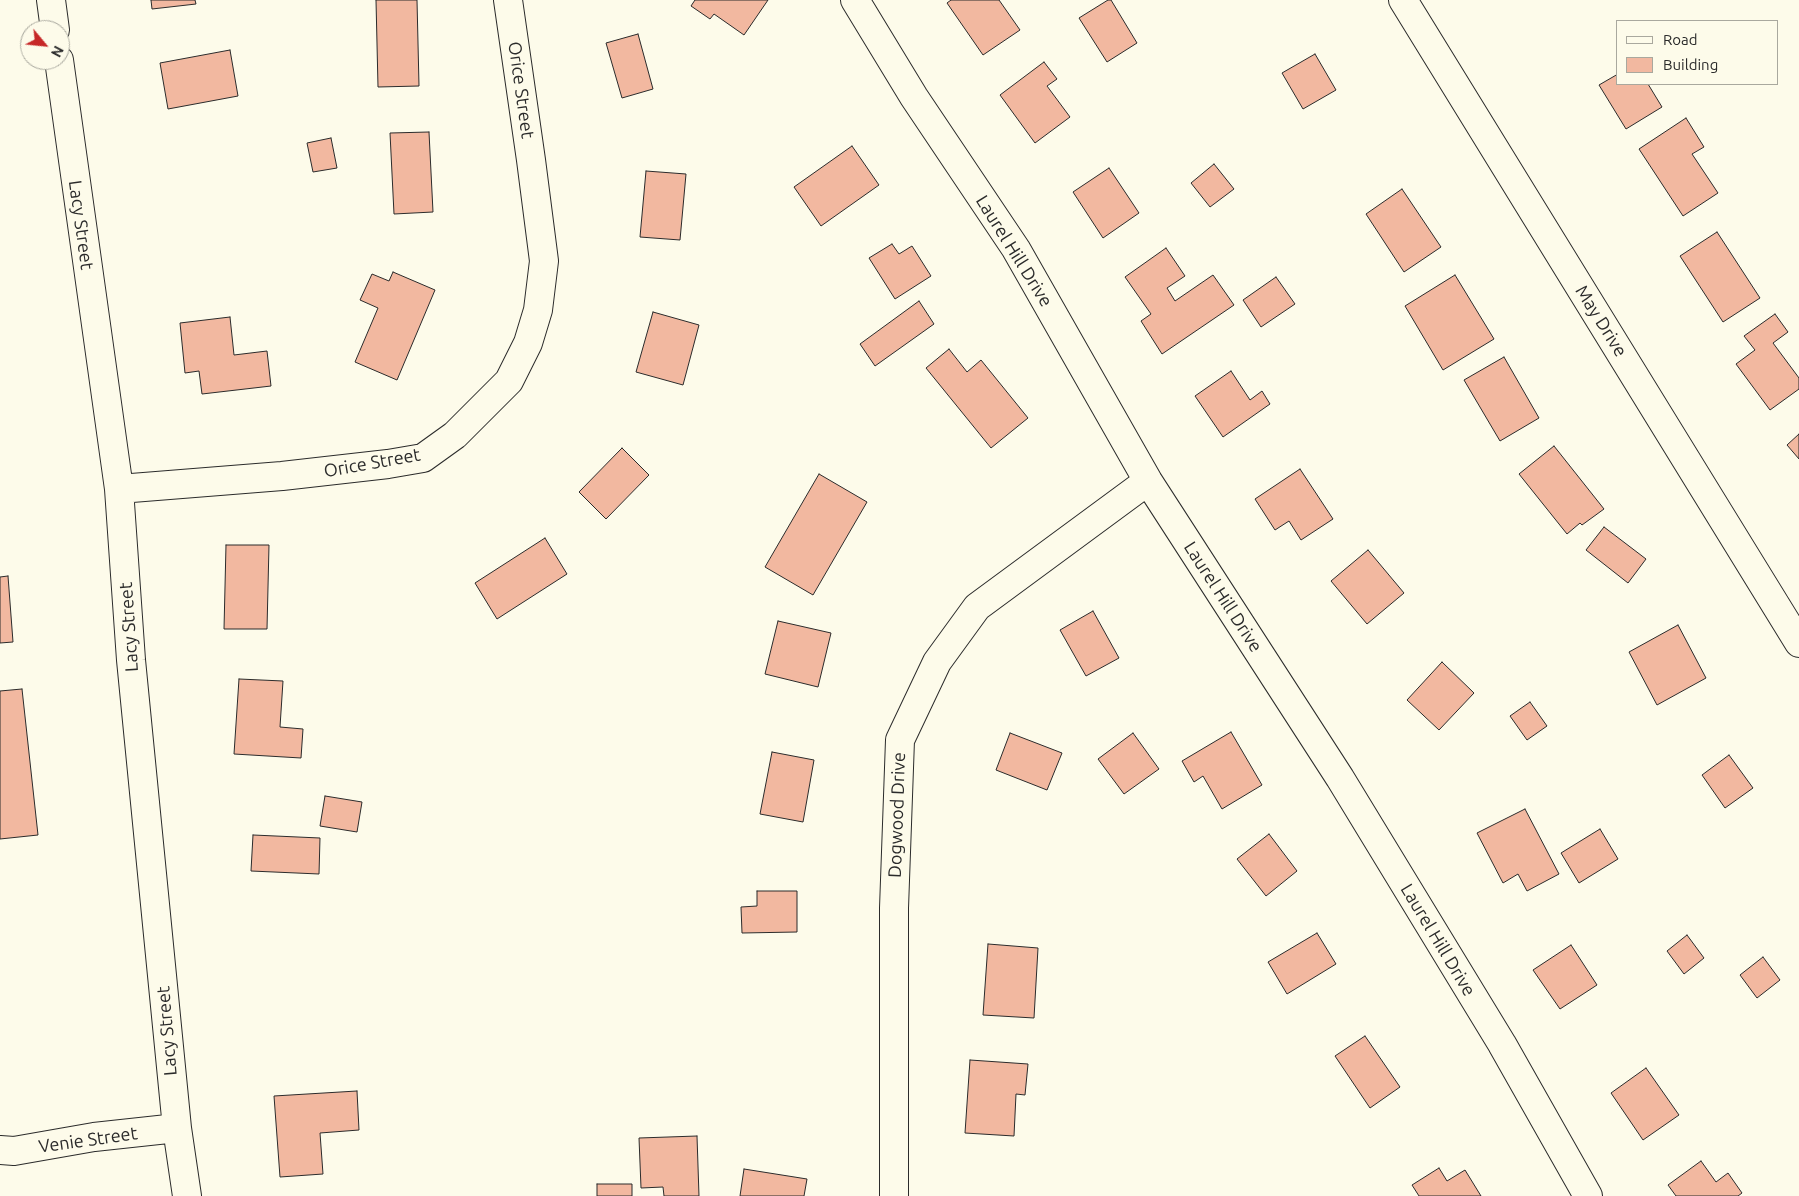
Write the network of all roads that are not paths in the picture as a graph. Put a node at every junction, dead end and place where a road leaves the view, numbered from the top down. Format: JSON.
{"nodes":[{"id":1,"x":51,"y":0,"type":"edge"},
{"id":2,"x":508,"y":0,"type":"edge"},
{"id":3,"x":855,"y":0,"type":"edge"},
{"id":4,"x":1403,"y":0,"type":"edge"},
{"id":5,"x":54,"y":20,"type":"edge"},
{"id":6,"x":60,"y":70,"type":"edge"},
{"id":7,"x":1148,"y":480,"type":"junction"},
{"id":8,"x":118,"y":489,"type":"junction"},
{"id":9,"x":1799,"y":642,"type":"edge"},
{"id":10,"x":176,"y":1128,"type":"junction"},
{"id":11,"x":0,"y":1150,"type":"edge"},
{"id":12,"x":187,"y":1196,"type":"edge"},
{"id":13,"x":894,"y":1196,"type":"edge"},
{"id":14,"x":1588,"y":1196,"type":"edge"}],
"edges":[{"from":1,"to":5,"type":"street"},
{"from":2,"to":8,"type":"street","name":"Orice Street"},
{"from":3,"to":7,"type":"street","name":"Laurel Hill Drive"},
{"from":4,"to":9,"type":"street","name":"May Drive"},
{"from":6,"to":8,"type":"street","name":"Lacy Street"},
{"from":7,"to":13,"type":"street","name":"Dogwood Drive"},
{"from":7,"to":14,"type":"street","name":"Laurel Hill Drive"},
{"from":8,"to":10,"type":"street","name":"Lacy Street"},
{"from":10,"to":11,"type":"street","name":"Venie Street"},
{"from":10,"to":12,"type":"street","name":"Lacy Street"}]}
